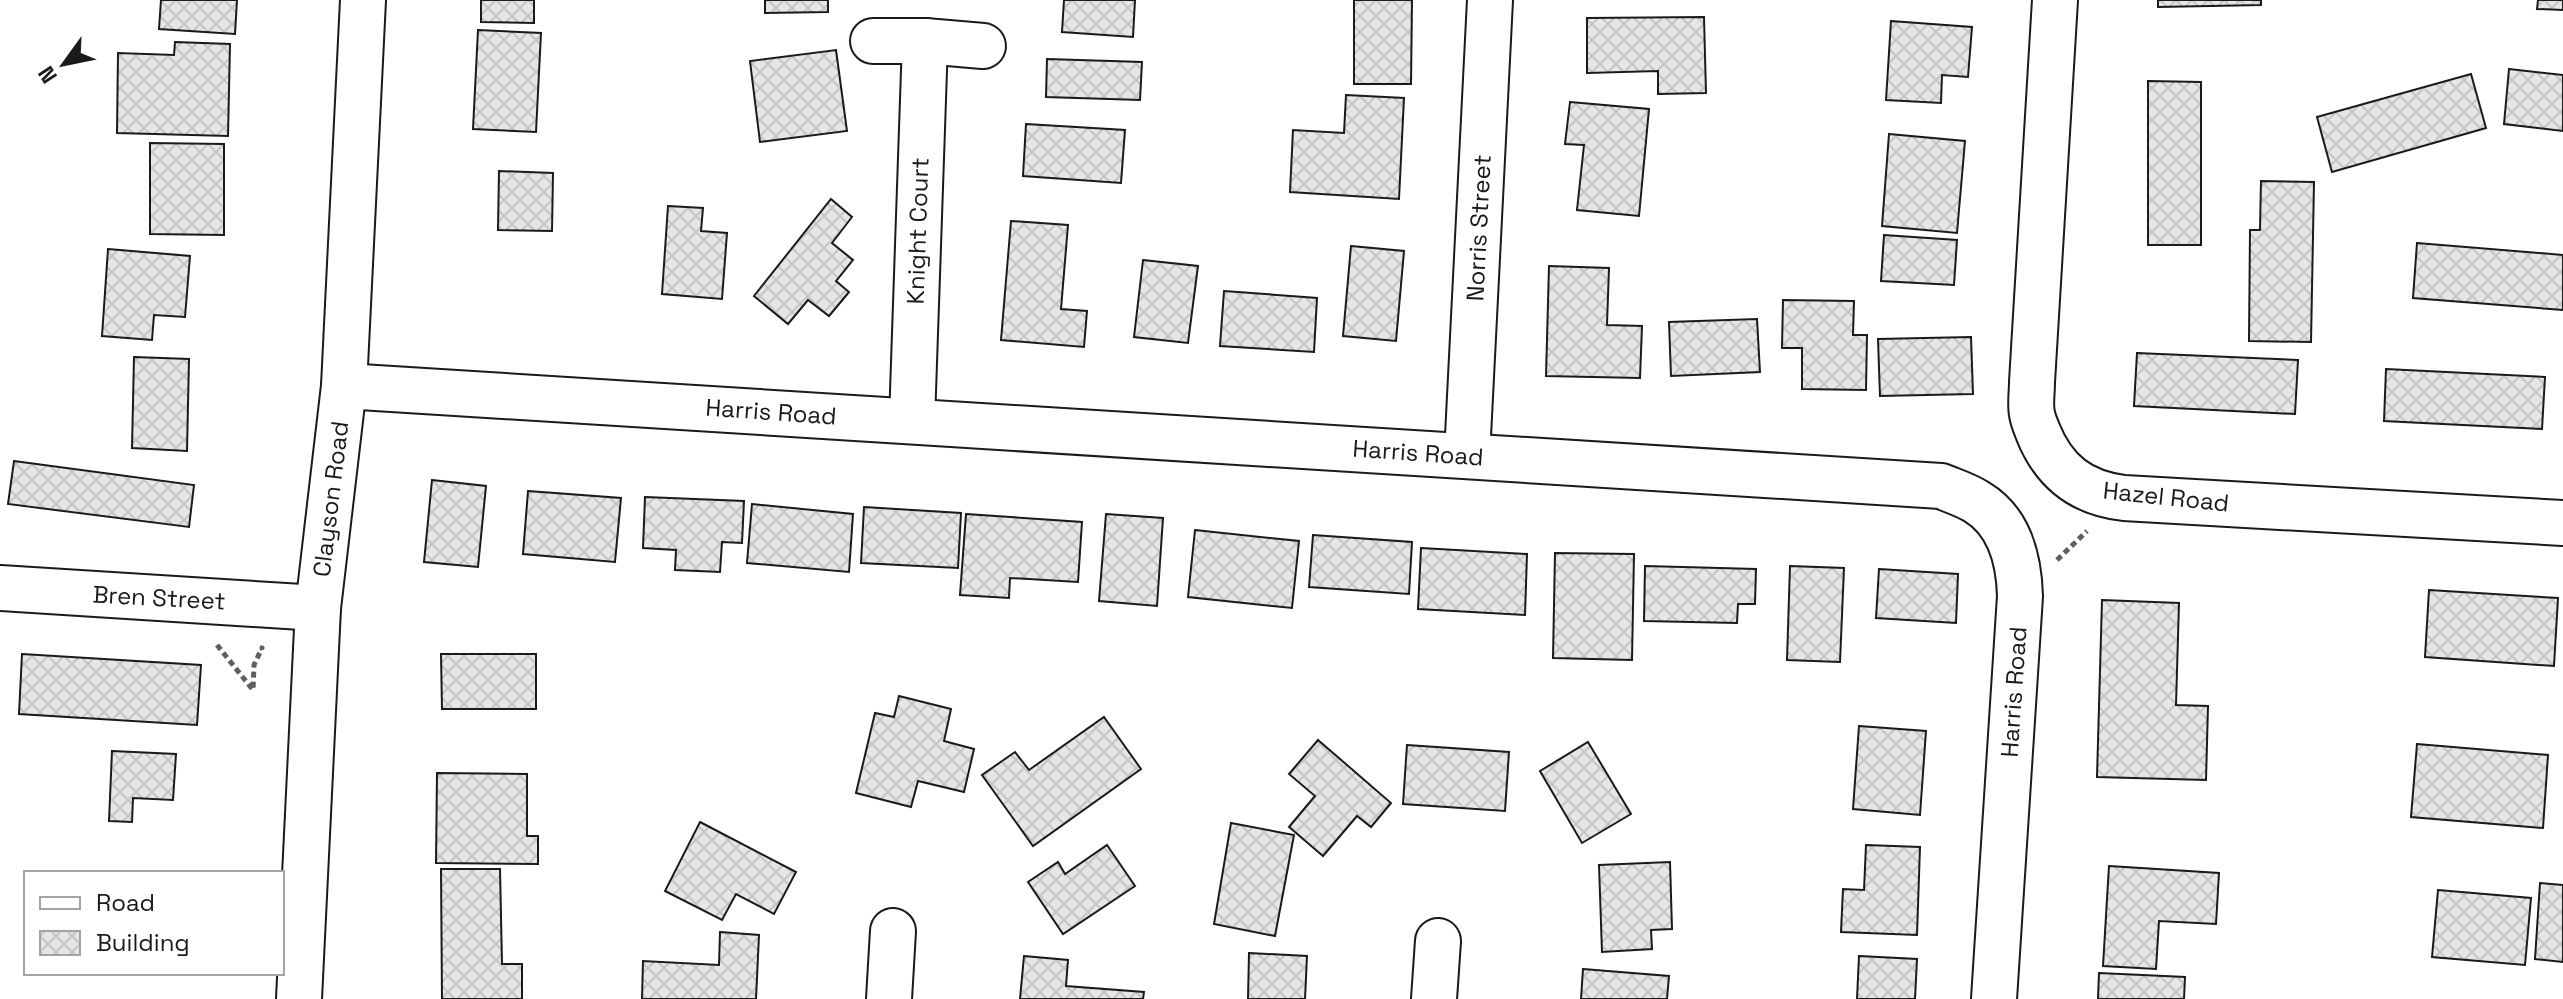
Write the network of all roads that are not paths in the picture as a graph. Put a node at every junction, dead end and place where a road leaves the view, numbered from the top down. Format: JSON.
{"nodes":[{"id":1,"x":363,"y":0,"type":"edge"},
{"id":2,"x":1490,"y":0,"type":"edge"},
{"id":3,"x":2055,"y":0,"type":"edge"},
{"id":4,"x":873,"y":41,"type":"dead end"},
{"id":5,"x":925,"y":41,"type":"junction"},
{"id":6,"x":983,"y":46,"type":"dead end"},
{"id":7,"x":344,"y":386,"type":"junction"},
{"id":8,"x":912,"y":421,"type":"junction"},
{"id":9,"x":1467,"y":456,"type":"junction"},
{"id":10,"x":2563,"y":523,"type":"edge"},
{"id":11,"x":0,"y":588,"type":"edge"},
{"id":12,"x":318,"y":608,"type":"junction"},
{"id":13,"x":893,"y":931,"type":"dead end"},
{"id":14,"x":1438,"y":941,"type":"dead end"},
{"id":15,"x":299,"y":999,"type":"edge"},
{"id":16,"x":889,"y":999,"type":"edge"},
{"id":17,"x":1434,"y":999,"type":"edge"},
{"id":18,"x":1994,"y":999,"type":"edge"}],
"edges":[{"from":1,"to":7,"type":"street","name":"Clayson Road"},
{"from":2,"to":9,"type":"street","name":"Norris Street"},
{"from":3,"to":10,"type":"street","name":"Hazel Road"},
{"from":4,"to":5,"type":"street"},
{"from":5,"to":6,"type":"street"},
{"from":5,"to":8,"type":"street","name":"Knight Court"},
{"from":7,"to":8,"type":"street","name":"Harris Road"},
{"from":7,"to":12,"type":"street","name":"Clayson Road"},
{"from":8,"to":9,"type":"street","name":"Harris Road"},
{"from":9,"to":18,"type":"street","name":"Harris Road"},
{"from":11,"to":12,"type":"street","name":"Bren Street"},
{"from":12,"to":15,"type":"street","name":"Clayson Road"},
{"from":13,"to":16,"type":"street"},
{"from":14,"to":17,"type":"street"}]}
